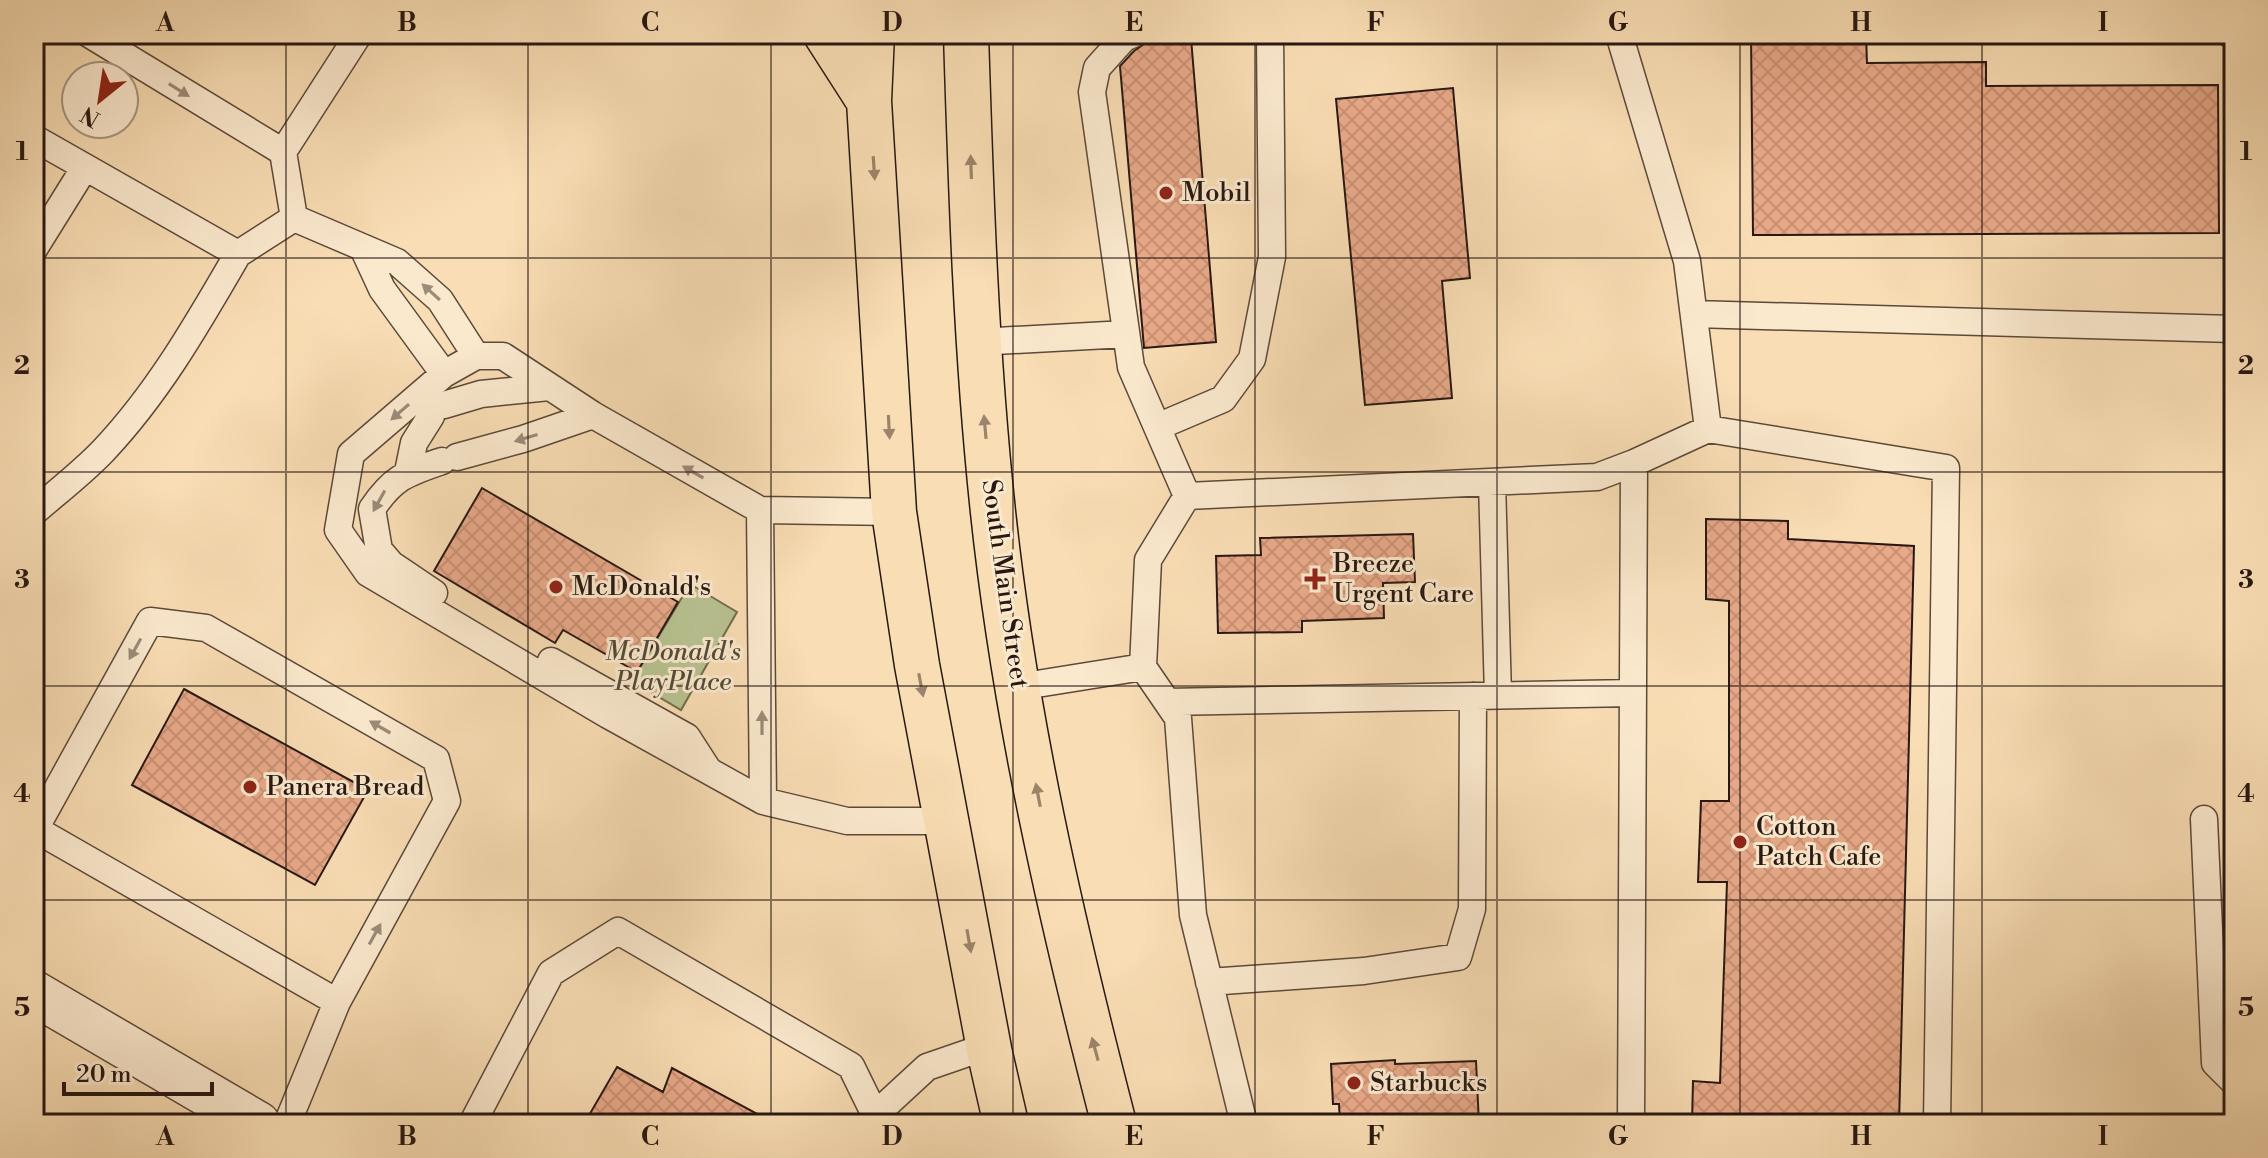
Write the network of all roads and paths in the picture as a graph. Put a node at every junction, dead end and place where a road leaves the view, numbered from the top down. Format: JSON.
{"nodes":[{"id":1,"x":89,"y":34,"type":"edge"},
{"id":2,"x":359,"y":34,"type":"edge"},
{"id":3,"x":826,"y":34,"type":"edge"},
{"id":4,"x":872,"y":34,"type":"edge"},
{"id":5,"x":966,"y":34,"type":"edge"},
{"id":6,"x":1133,"y":34,"type":"edge"},
{"id":7,"x":1270,"y":34,"type":"edge"},
{"id":8,"x":1619,"y":34,"type":"edge"},
{"id":9,"x":869,"y":101,"type":"junction"},
{"id":10,"x":34,"y":138,"type":"edge"},
{"id":11,"x":283,"y":152,"type":"junction"},
{"id":12,"x":85,"y":167,"type":"junction"},
{"id":13,"x":294,"y":218,"type":"junction"},
{"id":14,"x":363,"y":248,"type":"junction"},
{"id":15,"x":34,"y":249,"type":"edge"},
{"id":16,"x":238,"y":254,"type":"junction"},
{"id":17,"x":1694,"y":314,"type":"junction"},
{"id":18,"x":2234,"y":329,"type":"edge"},
{"id":19,"x":1126,"y":334,"type":"junction"},
{"id":20,"x":978,"y":342,"type":"junction"},
{"id":21,"x":476,"y":356,"type":"junction"},
{"id":22,"x":444,"y":374,"type":"junction"},
{"id":23,"x":549,"y":387,"type":"junction"},
{"id":24,"x":593,"y":415,"type":"junction"},
{"id":25,"x":1157,"y":427,"type":"junction"},
{"id":26,"x":1708,"y":429,"type":"junction"},
{"id":27,"x":1634,"y":463,"type":"junction"},
{"id":28,"x":408,"y":472,"type":"junction"},
{"id":29,"x":1492,"y":482,"type":"junction"},
{"id":30,"x":1187,"y":496,"type":"junction"},
{"id":31,"x":760,"y":510,"type":"junction"},
{"id":32,"x":34,"y":512,"type":"edge"},
{"id":33,"x":894,"y":512,"type":"junction"},
{"id":34,"x":1143,"y":667,"type":"junction"},
{"id":35,"x":1018,"y":687,"type":"junction"},
{"id":36,"x":1633,"y":693,"type":"junction"},
{"id":37,"x":1486,"y":696,"type":"junction"},
{"id":38,"x":1167,"y":702,"type":"junction"},
{"id":39,"x":708,"y":771,"type":"junction"},
{"id":40,"x":763,"y":801,"type":"junction"},
{"id":41,"x":2204,"y":819,"type":"dead end"},
{"id":42,"x":947,"y":821,"type":"junction"},
{"id":43,"x":35,"y":830,"type":"edge"},
{"id":44,"x":1209,"y":982,"type":"junction"},
{"id":45,"x":34,"y":993,"type":"edge"},
{"id":46,"x":337,"y":1002,"type":"junction"},
{"id":47,"x":988,"y":1046,"type":"junction"},
{"id":48,"x":2234,"y":1082,"type":"edge"},
{"id":49,"x":872,"y":1120,"type":"edge"},
{"id":50,"x":258,"y":1124,"type":"edge"},
{"id":51,"x":287,"y":1124,"type":"edge"},
{"id":52,"x":472,"y":1124,"type":"edge"},
{"id":53,"x":1006,"y":1124,"type":"edge"},
{"id":54,"x":1114,"y":1124,"type":"edge"},
{"id":55,"x":1244,"y":1124,"type":"edge"},
{"id":56,"x":1631,"y":1124,"type":"edge"},
{"id":57,"x":1937,"y":1124,"type":"edge"}],
"edges":[{"from":1,"to":11,"type":"lane","one_way":true},
{"from":2,"to":11,"type":"lane"},
{"from":3,"to":9,"type":"main road"},
{"from":4,"to":9,"type":"main road"},
{"from":20,"to":5,"type":"main road","name":"South Main Street","one_way":true},
{"from":6,"to":19,"type":"lane"},
{"from":7,"to":25,"type":"lane"},
{"from":8,"to":17,"type":"lane"},
{"from":9,"to":33,"type":"main road","one_way":true},
{"from":10,"to":12,"type":"lane"},
{"from":11,"to":13,"type":"lane"},
{"from":12,"to":15,"type":"lane"},
{"from":12,"to":16,"type":"lane"},
{"from":13,"to":14,"type":"lane"},
{"from":13,"to":16,"type":"lane"},
{"from":21,"to":14,"type":"lane","one_way":true},
{"from":14,"to":22,"type":"lane"},
{"from":16,"to":32,"type":"lane"},
{"from":17,"to":18,"type":"lane"},
{"from":17,"to":26,"type":"lane"},
{"from":19,"to":20,"type":"lane"},
{"from":19,"to":25,"type":"lane"},
{"from":35,"to":20,"type":"main road","name":"South Main Street","one_way":true},
{"from":21,"to":22,"type":"lane"},
{"from":21,"to":23,"type":"lane"},
{"from":22,"to":39,"type":"lane","one_way":true},
{"from":23,"to":24,"type":"lane"},
{"from":23,"to":28,"type":"lane"},
{"from":24,"to":28,"type":"lane","one_way":true},
{"from":31,"to":24,"type":"lane","one_way":true},
{"from":25,"to":30,"type":"lane"},
{"from":26,"to":27,"type":"lane"},
{"from":26,"to":57,"type":"lane"},
{"from":27,"to":29,"type":"lane"},
{"from":27,"to":36,"type":"lane"},
{"from":28,"to":39,"type":"lane","one_way":true},
{"from":29,"to":30,"type":"lane"},
{"from":29,"to":37,"type":"lane"},
{"from":30,"to":34,"type":"lane"},
{"from":31,"to":33,"type":"lane"},
{"from":40,"to":31,"type":"lane","one_way":true},
{"from":33,"to":42,"type":"main road","one_way":true},
{"from":34,"to":35,"type":"lane"},
{"from":34,"to":38,"type":"lane"},
{"from":54,"to":35,"type":"main road","name":"South Main Street","one_way":true},
{"from":36,"to":37,"type":"lane"},
{"from":36,"to":56,"type":"lane"},
{"from":37,"to":38,"type":"lane"},
{"from":37,"to":44,"type":"lane"},
{"from":38,"to":44,"type":"lane"},
{"from":39,"to":40,"type":"lane"},
{"from":40,"to":42,"type":"lane"},
{"from":41,"to":48,"type":"lane"},
{"from":42,"to":47,"type":"main road","one_way":true},
{"from":43,"to":46,"type":"lane"},
{"from":46,"to":43,"type":"lane","one_way":true},
{"from":44,"to":55,"type":"lane"},
{"from":45,"to":50,"type":"street"},
{"from":46,"to":51,"type":"lane"},
{"from":47,"to":49,"type":"lane"},
{"from":47,"to":53,"type":"main road"},
{"from":49,"to":52,"type":"lane"}]}
